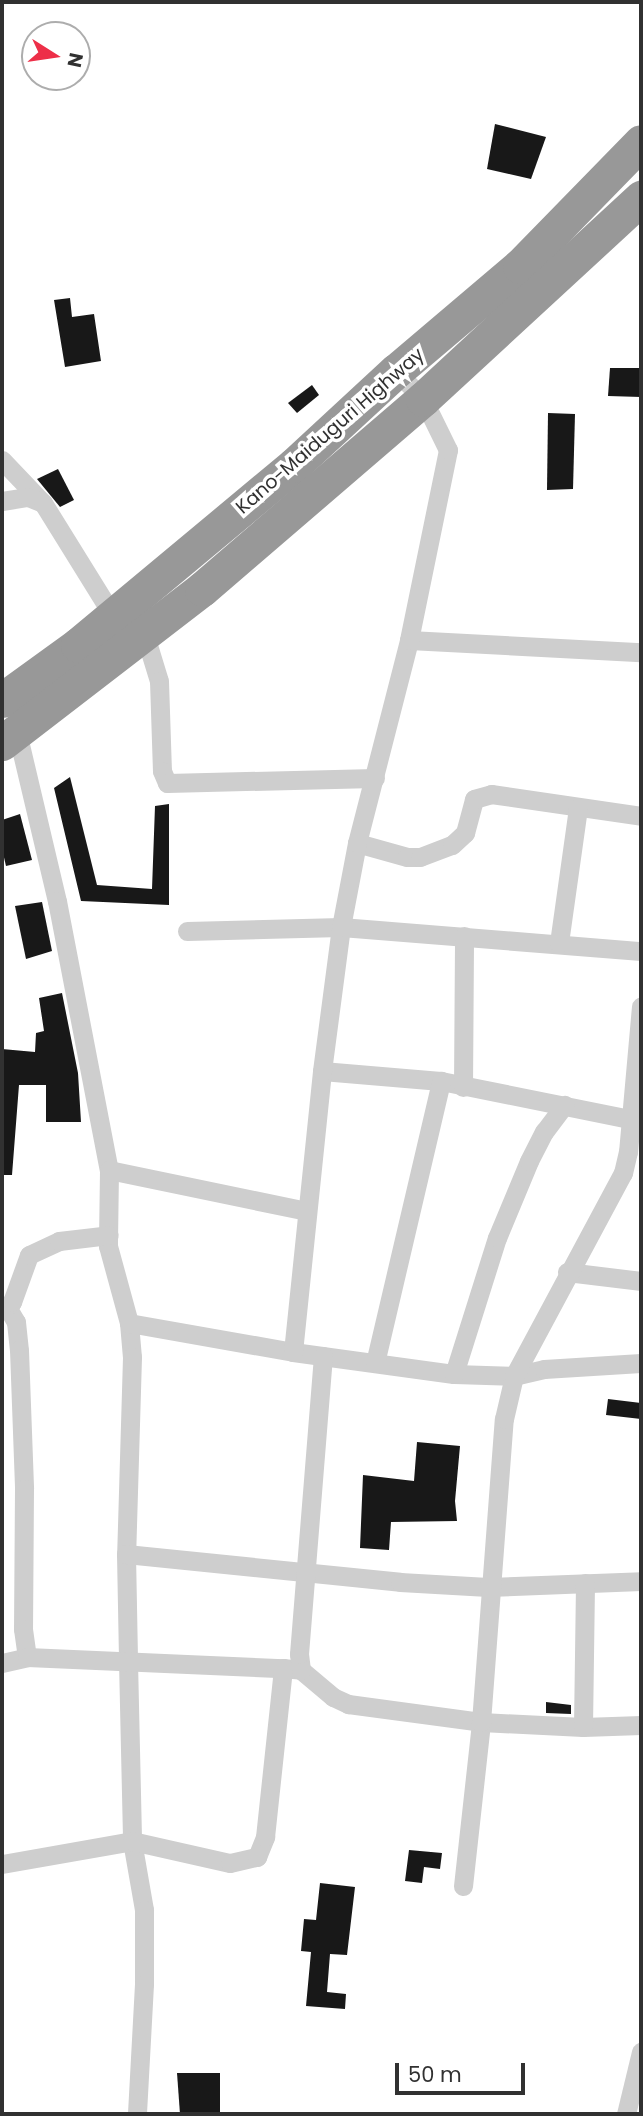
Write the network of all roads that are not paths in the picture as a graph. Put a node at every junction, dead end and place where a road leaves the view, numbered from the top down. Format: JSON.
{"nodes":[{"id":1,"x":641,"y":142,"type":"edge"},
{"id":2,"x":641,"y":198,"type":"edge"},
{"id":3,"x":396,"y":371,"type":"junction"},
{"id":4,"x":423,"y":399,"type":"junction"},
{"id":5,"x":2,"y":460,"type":"edge"},
{"id":6,"x":2,"y":501,"type":"edge"},
{"id":7,"x":43,"y":503,"type":"junction"},
{"id":8,"x":113,"y":617,"type":"junction"},
{"id":9,"x":144,"y":632,"type":"junction"},
{"id":10,"x":409,"y":640,"type":"junction"},
{"id":11,"x":641,"y":652,"type":"edge"},
{"id":12,"x":2,"y":700,"type":"edge"},
{"id":13,"x":9,"y":737,"type":"edge"},
{"id":14,"x":375,"y":778,"type":"junction"},
{"id":15,"x":578,"y":808,"type":"junction"},
{"id":16,"x":641,"y":816,"type":"edge"},
{"id":17,"x":357,"y":843,"type":"junction"},
{"id":18,"x":341,"y":927,"type":"junction"},
{"id":19,"x":187,"y":931,"type":"dead end"},
{"id":20,"x":464,"y":936,"type":"junction"},
{"id":21,"x":559,"y":943,"type":"junction"},
{"id":22,"x":641,"y":951,"type":"edge"},
{"id":23,"x":641,"y":1007,"type":"edge"},
{"id":24,"x":322,"y":1071,"type":"junction"},
{"id":25,"x":441,"y":1081,"type":"junction"},
{"id":26,"x":463,"y":1087,"type":"junction"},
{"id":27,"x":564,"y":1105,"type":"junction"},
{"id":28,"x":636,"y":1120,"type":"edge"},
{"id":29,"x":109,"y":1170,"type":"junction"},
{"id":30,"x":307,"y":1211,"type":"junction"},
{"id":31,"x":109,"y":1235,"type":"junction"},
{"id":32,"x":567,"y":1272,"type":"junction"},
{"id":33,"x":641,"y":1282,"type":"edge"},
{"id":34,"x":4,"y":1309,"type":"edge"},
{"id":35,"x":129,"y":1322,"type":"junction"},
{"id":36,"x":293,"y":1352,"type":"junction"},
{"id":37,"x":323,"y":1356,"type":"junction"},
{"id":38,"x":375,"y":1363,"type":"junction"},
{"id":39,"x":641,"y":1363,"type":"edge"},
{"id":40,"x":454,"y":1374,"type":"junction"},
{"id":41,"x":514,"y":1376,"type":"junction"},
{"id":42,"x":125,"y":1554,"type":"junction"},
{"id":43,"x":306,"y":1572,"type":"junction"},
{"id":44,"x":641,"y":1581,"type":"edge"},
{"id":45,"x":585,"y":1583,"type":"junction"},
{"id":46,"x":488,"y":1587,"type":"junction"},
{"id":47,"x":27,"y":1657,"type":"junction"},
{"id":48,"x":128,"y":1661,"type":"junction"},
{"id":49,"x":2,"y":1663,"type":"edge"},
{"id":50,"x":292,"y":1669,"type":"junction"},
{"id":51,"x":481,"y":1722,"type":"junction"},
{"id":52,"x":641,"y":1725,"type":"edge"},
{"id":53,"x":583,"y":1727,"type":"junction"},
{"id":54,"x":132,"y":1841,"type":"junction"},
{"id":55,"x":2,"y":1862,"type":"edge"},
{"id":56,"x":463,"y":1886,"type":"dead end"},
{"id":57,"x":641,"y":2052,"type":"edge"},
{"id":58,"x":137,"y":2114,"type":"edge"},
{"id":59,"x":626,"y":2114,"type":"edge"}],
"edges":[{"from":1,"to":3,"type":"highway","name":"Kano-Maiduguri Highway"},
{"from":2,"to":4,"type":"highway","name":"Kano-Maiduguri Highway"},
{"from":3,"to":4,"type":"street"},
{"from":3,"to":8,"type":"highway","name":"Kano-Maiduguri Highway"},
{"from":4,"to":9,"type":"highway","name":"Kano-Maiduguri Highway"},
{"from":4,"to":10,"type":"street"},
{"from":5,"to":7,"type":"street"},
{"from":6,"to":7,"type":"street"},
{"from":7,"to":8,"type":"street"},
{"from":8,"to":12,"type":"highway","name":"Kano-Maiduguri Highway"},
{"from":9,"to":13,"type":"highway","name":"Kano-Maiduguri Highway"},
{"from":9,"to":14,"type":"street"},
{"from":10,"to":11,"type":"street"},
{"from":10,"to":14,"type":"street"},
{"from":13,"to":29,"type":"street"},
{"from":14,"to":17,"type":"street"},
{"from":15,"to":16,"type":"street"},
{"from":15,"to":17,"type":"street"},
{"from":15,"to":21,"type":"street"},
{"from":17,"to":18,"type":"street"},
{"from":18,"to":19,"type":"street"},
{"from":18,"to":20,"type":"street"},
{"from":18,"to":24,"type":"street"},
{"from":20,"to":21,"type":"street"},
{"from":20,"to":26,"type":"street"},
{"from":21,"to":22,"type":"street"},
{"from":23,"to":28,"type":"street"},
{"from":24,"to":25,"type":"street"},
{"from":24,"to":30,"type":"street"},
{"from":25,"to":26,"type":"street"},
{"from":25,"to":38,"type":"street"},
{"from":26,"to":27,"type":"street"},
{"from":27,"to":28,"type":"street"},
{"from":27,"to":40,"type":"street"},
{"from":28,"to":32,"type":"street"},
{"from":29,"to":30,"type":"street"},
{"from":29,"to":31,"type":"street"},
{"from":30,"to":36,"type":"street"},
{"from":31,"to":34,"type":"street"},
{"from":31,"to":35,"type":"street"},
{"from":32,"to":33,"type":"street"},
{"from":32,"to":41,"type":"street"},
{"from":34,"to":47,"type":"street"},
{"from":35,"to":36,"type":"street"},
{"from":35,"to":42,"type":"street"},
{"from":36,"to":37,"type":"street"},
{"from":37,"to":38,"type":"street"},
{"from":37,"to":43,"type":"street"},
{"from":38,"to":40,"type":"street"},
{"from":39,"to":41,"type":"street"},
{"from":40,"to":41,"type":"street"},
{"from":41,"to":46,"type":"street"},
{"from":42,"to":43,"type":"street"},
{"from":42,"to":48,"type":"street"},
{"from":43,"to":46,"type":"street"},
{"from":43,"to":50,"type":"street"},
{"from":44,"to":45,"type":"street"},
{"from":45,"to":46,"type":"street"},
{"from":45,"to":53,"type":"street"},
{"from":46,"to":51,"type":"street"},
{"from":47,"to":48,"type":"street"},
{"from":47,"to":49,"type":"street"},
{"from":48,"to":50,"type":"street"},
{"from":48,"to":54,"type":"street"},
{"from":50,"to":51,"type":"street"},
{"from":50,"to":54,"type":"street"},
{"from":51,"to":53,"type":"street"},
{"from":51,"to":56,"type":"street"},
{"from":52,"to":53,"type":"street"},
{"from":54,"to":55,"type":"street"},
{"from":54,"to":58,"type":"street"},
{"from":57,"to":59,"type":"street"}]}
